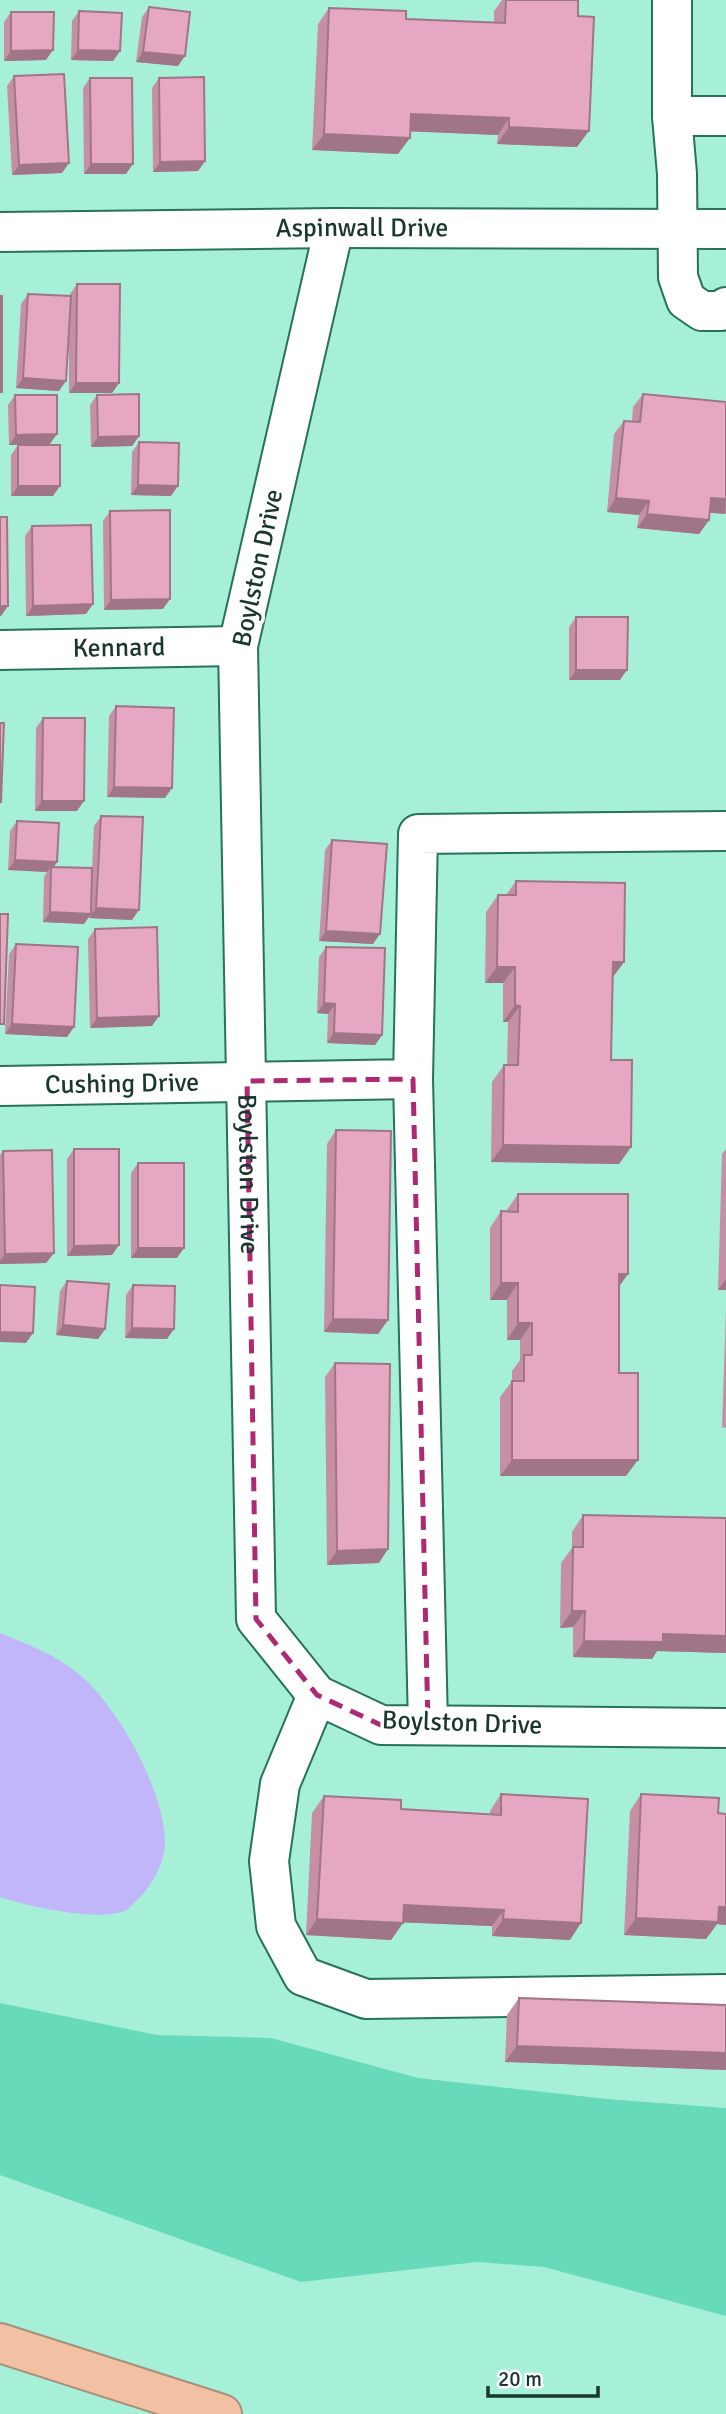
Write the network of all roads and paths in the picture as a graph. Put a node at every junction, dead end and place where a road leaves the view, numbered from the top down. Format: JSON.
{"nodes":[{"id":1,"x":672,"y":0,"type":"edge"},
{"id":2,"x":672,"y":116,"type":"junction"},
{"id":3,"x":726,"y":116,"type":"edge"},
{"id":4,"x":334,"y":228,"type":"junction"},
{"id":5,"x":677,"y":228,"type":"junction"},
{"id":6,"x":726,"y":229,"type":"edge"},
{"id":7,"x":0,"y":232,"type":"edge"},
{"id":8,"x":726,"y":307,"type":"edge"},
{"id":9,"x":239,"y":646,"type":"junction"},
{"id":10,"x":0,"y":650,"type":"edge"},
{"id":11,"x":726,"y":831,"type":"edge"},
{"id":12,"x":413,"y":1079,"type":"junction"},
{"id":13,"x":247,"y":1081,"type":"junction"},
{"id":14,"x":0,"y":1086,"type":"edge"},
{"id":15,"x":317,"y":1695,"type":"junction"},
{"id":16,"x":428,"y":1725,"type":"junction"},
{"id":17,"x":726,"y":1728,"type":"edge"},
{"id":18,"x":726,"y":1994,"type":"edge"},
{"id":19,"x":0,"y":2343,"type":"edge"},
{"id":20,"x":222,"y":2414,"type":"edge"}],
"edges":[{"from":1,"to":2,"type":"street"},
{"from":2,"to":3,"type":"street"},
{"from":2,"to":5,"type":"street"},
{"from":4,"to":5,"type":"street","name":"Aspinwall Drive"},
{"from":4,"to":7,"type":"street","name":"Aspinwall Drive"},
{"from":4,"to":9,"type":"street","name":"Boylston Drive"},
{"from":5,"to":6,"type":"street","name":"Aspinwall Drive"},
{"from":5,"to":8,"type":"street"},
{"from":9,"to":10,"type":"street","name":"Kennard"},
{"from":9,"to":13,"type":"street","name":"Boylston Drive"},
{"from":11,"to":12,"type":"street"},
{"from":12,"to":13,"type":"street","name":"Cushing Drive"},
{"from":12,"to":16,"type":"street"},
{"from":13,"to":14,"type":"street","name":"Cushing Drive"},
{"from":13,"to":15,"type":"street","name":"Boylston Drive"},
{"from":15,"to":16,"type":"street","name":"Boylston Drive"},
{"from":15,"to":18,"type":"street"},
{"from":16,"to":17,"type":"street","name":"Boylston Drive"},
{"from":19,"to":20,"type":"highway"}]}
